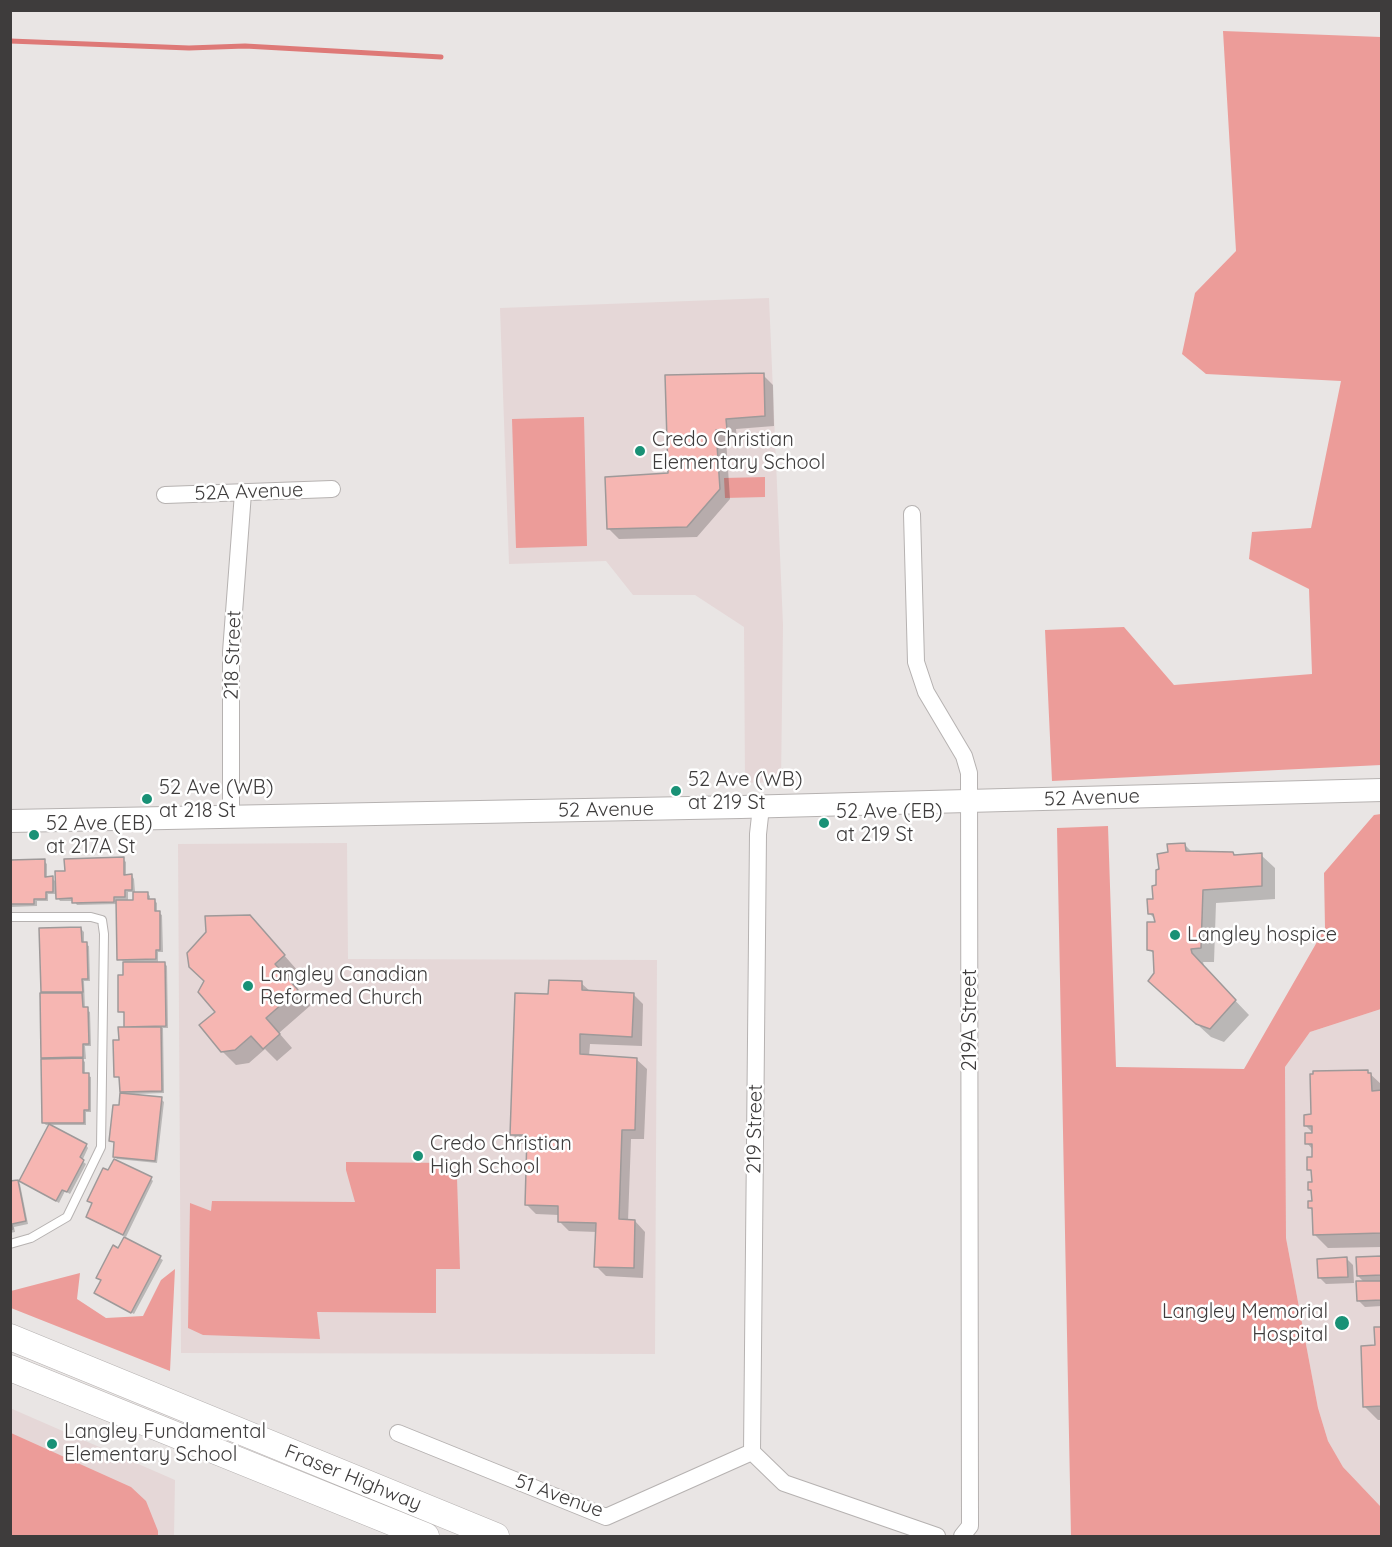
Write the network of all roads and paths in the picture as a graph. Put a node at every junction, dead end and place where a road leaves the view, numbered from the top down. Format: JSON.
{"nodes":[{"id":1,"x":332,"y":489,"type":"dead end"},
{"id":2,"x":243,"y":493,"type":"junction"},
{"id":3,"x":165,"y":495,"type":"dead end"},
{"id":4,"x":912,"y":514,"type":"dead end"},
{"id":5,"x":1382,"y":790,"type":"edge"},
{"id":6,"x":970,"y":801,"type":"junction"},
{"id":7,"x":761,"y":807,"type":"junction"},
{"id":8,"x":231,"y":816,"type":"junction"},
{"id":9,"x":10,"y":821,"type":"edge"},
{"id":10,"x":10,"y":917,"type":"edge"},
{"id":11,"x":10,"y":1244,"type":"edge"},
{"id":12,"x":10,"y":1337,"type":"edge"},
{"id":13,"x":10,"y":1368,"type":"edge"},
{"id":14,"x":398,"y":1433,"type":"dead end"},
{"id":15,"x":752,"y":1452,"type":"junction"},
{"id":16,"x":426,"y":1536,"type":"edge"},
{"id":17,"x":496,"y":1536,"type":"edge"},
{"id":18,"x":937,"y":1536,"type":"edge"},
{"id":19,"x":962,"y":1536,"type":"edge"}],
"edges":[{"from":1,"to":2,"type":"street","name":"52A Avenue"},
{"from":2,"to":3,"type":"street","name":"52A Avenue"},
{"from":2,"to":8,"type":"street","name":"218 Street"},
{"from":4,"to":6,"type":"street","name":"219A Street"},
{"from":5,"to":6,"type":"street","name":"52 Avenue"},
{"from":6,"to":7,"type":"street","name":"52 Avenue"},
{"from":6,"to":19,"type":"street","name":"219A Street"},
{"from":7,"to":8,"type":"street","name":"52 Avenue"},
{"from":7,"to":15,"type":"street","name":"219 Street"},
{"from":8,"to":9,"type":"street","name":"52 Avenue"},
{"from":10,"to":11,"type":"lane"},
{"from":12,"to":17,"type":"main road","name":"Fraser Highway"},
{"from":13,"to":16,"type":"main road","name":"Fraser Highway"},
{"from":14,"to":15,"type":"street","name":"51 Avenue"},
{"from":15,"to":18,"type":"street"}]}
